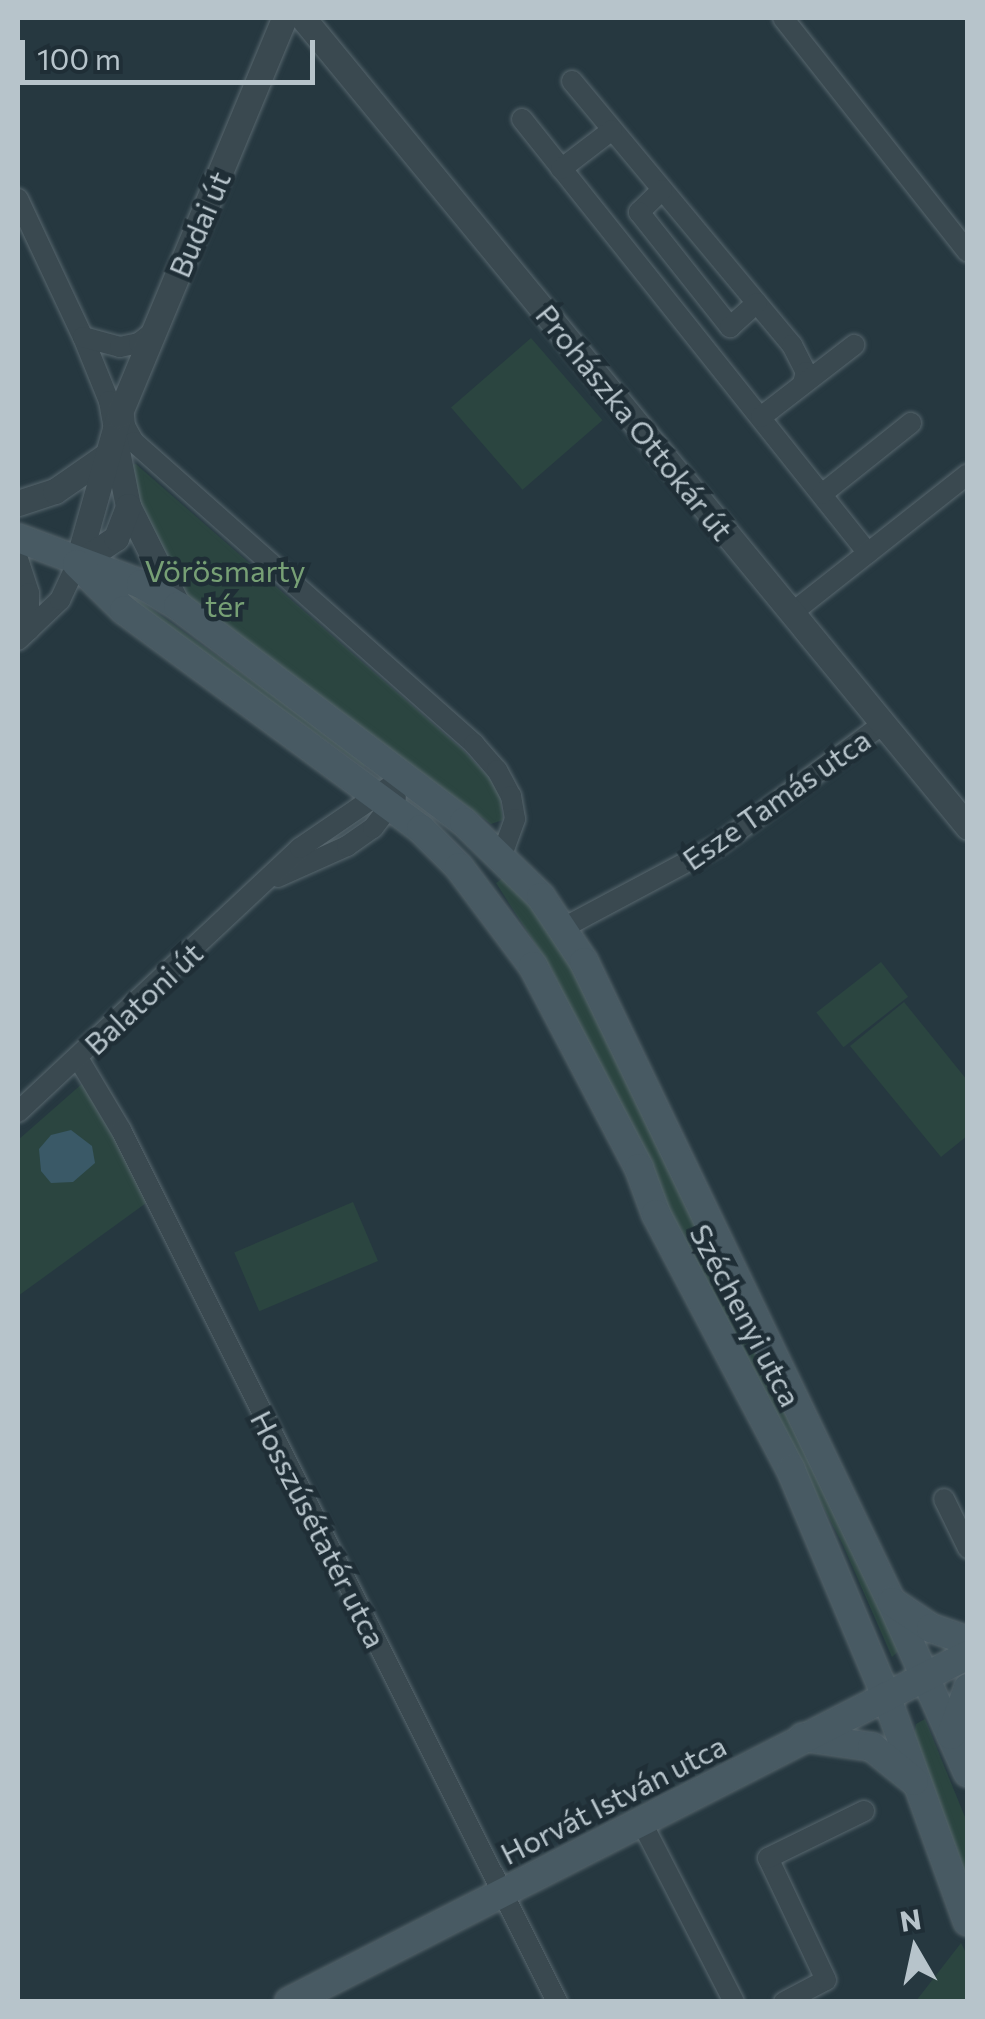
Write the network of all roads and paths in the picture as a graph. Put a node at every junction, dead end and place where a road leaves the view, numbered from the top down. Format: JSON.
{"nodes":[{"id":1,"x":284,"y":18,"type":"edge"},
{"id":2,"x":302,"y":18,"type":"edge"},
{"id":3,"x":783,"y":18,"type":"edge"},
{"id":4,"x":572,"y":81,"type":"dead end"},
{"id":5,"x":522,"y":119,"type":"dead end"},
{"id":6,"x":612,"y":130,"type":"junction"},
{"id":7,"x":562,"y":169,"type":"junction"},
{"id":8,"x":662,"y":190,"type":"junction"},
{"id":9,"x":20,"y":209,"type":"edge"},
{"id":10,"x":968,"y":252,"type":"edge"},
{"id":11,"x":757,"y":303,"type":"junction"},
{"id":12,"x":152,"y":333,"type":"junction"},
{"id":13,"x":84,"y":337,"type":"junction"},
{"id":14,"x":854,"y":345,"type":"dead end"},
{"id":15,"x":803,"y":383,"type":"junction"},
{"id":16,"x":123,"y":404,"type":"junction"},
{"id":17,"x":760,"y":417,"type":"junction"},
{"id":18,"x":911,"y":423,"type":"dead end"},
{"id":19,"x":111,"y":443,"type":"junction"},
{"id":20,"x":968,"y":474,"type":"edge"},
{"id":21,"x":822,"y":494,"type":"junction"},
{"id":22,"x":18,"y":502,"type":"edge"},
{"id":23,"x":128,"y":506,"type":"junction"},
{"id":24,"x":18,"y":538,"type":"edge"},
{"id":25,"x":868,"y":553,"type":"junction"},
{"id":26,"x":18,"y":559,"type":"edge"},
{"id":27,"x":77,"y":564,"type":"junction"},
{"id":28,"x":178,"y":606,"type":"junction"},
{"id":29,"x":792,"y":613,"type":"junction"},
{"id":30,"x":23,"y":635,"type":"edge"},
{"id":31,"x":883,"y":724,"type":"junction"},
{"id":32,"x":405,"y":776,"type":"junction"},
{"id":33,"x":384,"y":802,"type":"junction"},
{"id":34,"x":968,"y":827,"type":"edge"},
{"id":35,"x":502,"y":855,"type":"junction"},
{"id":36,"x":563,"y":928,"type":"junction"},
{"id":37,"x":78,"y":1058,"type":"junction"},
{"id":38,"x":18,"y":1112,"type":"edge"},
{"id":39,"x":944,"y":1499,"type":"dead end"},
{"id":40,"x":968,"y":1548,"type":"edge"},
{"id":41,"x":891,"y":1601,"type":"junction"},
{"id":42,"x":968,"y":1640,"type":"edge"},
{"id":43,"x":968,"y":1655,"type":"edge"},
{"id":44,"x":924,"y":1677,"type":"junction"},
{"id":45,"x":968,"y":1688,"type":"edge"},
{"id":46,"x":886,"y":1696,"type":"junction"},
{"id":47,"x":951,"y":1734,"type":"junction"},
{"id":48,"x":803,"y":1738,"type":"junction"},
{"id":49,"x":968,"y":1773,"type":"edge"},
{"id":50,"x":916,"y":1783,"type":"junction"},
{"id":51,"x":864,"y":1811,"type":"dead end"},
{"id":52,"x":642,"y":1822,"type":"junction"},
{"id":53,"x":500,"y":1893,"type":"junction"},
{"id":54,"x":968,"y":1922,"type":"edge"},
{"id":55,"x":289,"y":2002,"type":"edge"},
{"id":56,"x":557,"y":2002,"type":"edge"},
{"id":57,"x":734,"y":2002,"type":"edge"},
{"id":58,"x":784,"y":2002,"type":"edge"}],
"edges":[{"from":1,"to":12,"type":"street","name":"Budai út"},
{"from":2,"to":29,"type":"street","name":"Prohászka Ottokár út"},
{"from":3,"to":10,"type":"street"},
{"from":4,"to":6,"type":"street"},
{"from":5,"to":7,"type":"street"},
{"from":6,"to":7,"type":"street"},
{"from":6,"to":8,"type":"street"},
{"from":7,"to":17,"type":"street"},
{"from":8,"to":11,"type":"street"},
{"from":8,"to":11,"type":"street"},
{"from":9,"to":13,"type":"street"},
{"from":11,"to":15,"type":"street"},
{"from":12,"to":13,"type":"street"},
{"from":12,"to":16,"type":"street","name":"Budai út"},
{"from":13,"to":19,"type":"street"},
{"from":14,"to":15,"type":"street"},
{"from":15,"to":17,"type":"street"},
{"from":16,"to":19,"type":"street","name":"Budai út"},
{"from":16,"to":35,"type":"street"},
{"from":17,"to":21,"type":"street"},
{"from":18,"to":21,"type":"street"},
{"from":19,"to":22,"type":"street"},
{"from":19,"to":23,"type":"street","name":"Budai út"},
{"from":19,"to":27,"type":"street","name":"Budai út"},
{"from":20,"to":25,"type":"street"},
{"from":21,"to":25,"type":"street"},
{"from":23,"to":27,"type":"street"},
{"from":23,"to":28,"type":"street","name":"Budai út"},
{"from":24,"to":27,"type":"main road"},
{"from":25,"to":29,"type":"street"},
{"from":26,"to":30,"type":"street"},
{"from":27,"to":28,"type":"main road"},
{"from":27,"to":30,"type":"street"},
{"from":27,"to":33,"type":"main road"},
{"from":28,"to":32,"type":"main road"},
{"from":29,"to":31,"type":"street","name":"Prohászka Ottokár út"},
{"from":31,"to":34,"type":"street","name":"Prohászka Ottokár út"},
{"from":31,"to":36,"type":"street","name":"Esze Tamás utca"},
{"from":32,"to":33,"type":"street","name":"Balatoni út"},
{"from":32,"to":35,"type":"main road","name":"Széchenyi utca"},
{"from":33,"to":37,"type":"street","name":"Balatoni út"},
{"from":33,"to":46,"type":"main road","name":"Széchenyi utca"},
{"from":35,"to":36,"type":"main road","name":"Széchenyi utca"},
{"from":36,"to":41,"type":"main road","name":"Széchenyi utca"},
{"from":37,"to":38,"type":"street","name":"Balatoni út"},
{"from":37,"to":53,"type":"street","name":"Hosszúsétatér utca"},
{"from":39,"to":40,"type":"street"},
{"from":41,"to":42,"type":"main road"},
{"from":41,"to":44,"type":"main road","name":"Széchenyi utca"},
{"from":43,"to":44,"type":"main road","name":"Horvát István utca"},
{"from":44,"to":46,"type":"main road","name":"Horvát István utca"},
{"from":44,"to":47,"type":"main road","name":"Széchenyi utca"},
{"from":45,"to":47,"type":"main road"},
{"from":46,"to":48,"type":"main road","name":"Horvát István utca"},
{"from":46,"to":50,"type":"main road","name":"Széchenyi utca"},
{"from":47,"to":49,"type":"main road","name":"Széchenyi utca"},
{"from":48,"to":50,"type":"main road"},
{"from":48,"to":52,"type":"main road","name":"Horvát István utca"},
{"from":50,"to":54,"type":"main road","name":"Széchenyi utca"},
{"from":51,"to":58,"type":"street"},
{"from":52,"to":53,"type":"main road","name":"Horvát István utca"},
{"from":52,"to":57,"type":"street"},
{"from":53,"to":55,"type":"main road","name":"Horvát István utca"},
{"from":53,"to":56,"type":"street","name":"Hosszúsétatér utca"}]}
